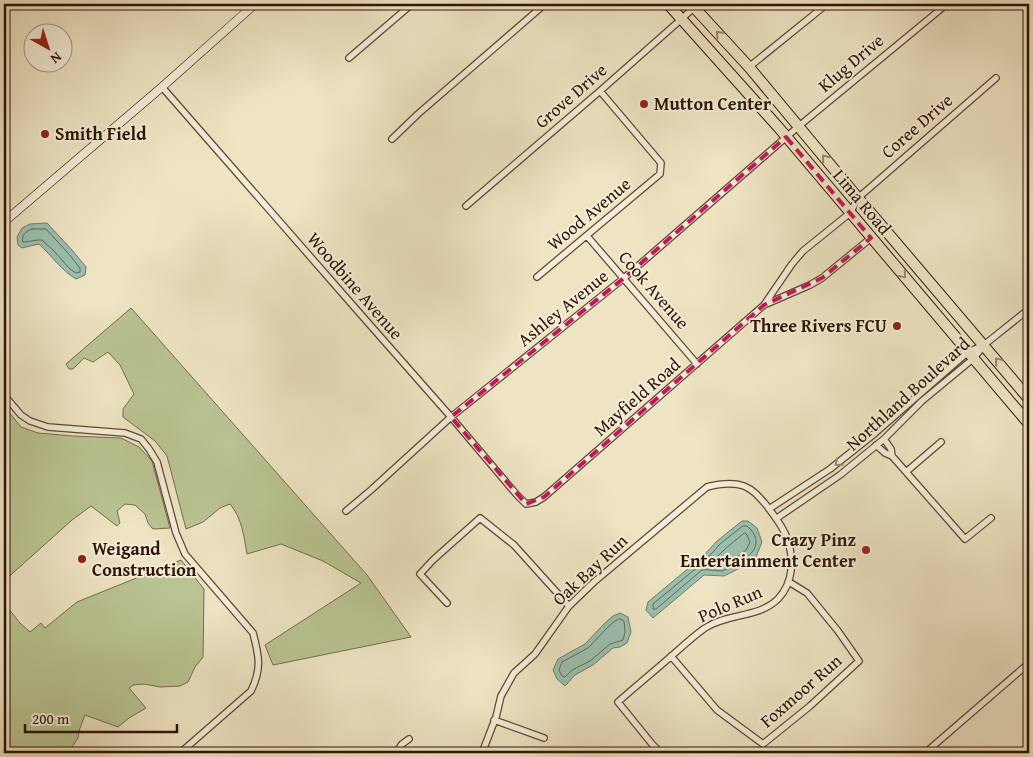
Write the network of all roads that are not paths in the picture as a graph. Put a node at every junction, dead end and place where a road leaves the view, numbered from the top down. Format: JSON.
{"nodes":[{"id":1,"x":255,"y":4,"type":"edge"},
{"id":2,"x":412,"y":4,"type":"edge"},
{"id":3,"x":544,"y":4,"type":"edge"},
{"id":4,"x":668,"y":4,"type":"edge"},
{"id":5,"x":827,"y":4,"type":"edge"},
{"id":6,"x":947,"y":4,"type":"edge"},
{"id":7,"x":694,"y":5,"type":"edge"},
{"id":8,"x":682,"y":19,"type":"junction"},
{"id":9,"x":348,"y":58,"type":"dead end"},
{"id":10,"x":749,"y":68,"type":"junction"},
{"id":11,"x":996,"y":78,"type":"dead end"},
{"id":12,"x":162,"y":87,"type":"junction"},
{"id":13,"x":600,"y":92,"type":"junction"},
{"id":14,"x":799,"y":126,"type":"junction"},
{"id":15,"x":786,"y":137,"type":"junction"},
{"id":16,"x":392,"y":140,"type":"dead end"},
{"id":17,"x":858,"y":198,"type":"junction"},
{"id":18,"x":466,"y":206,"type":"dead end"},
{"id":19,"x":850,"y":213,"type":"junction"},
{"id":20,"x":4,"y":222,"type":"edge"},
{"id":21,"x":587,"y":236,"type":"junction"},
{"id":22,"x":871,"y":238,"type":"junction"},
{"id":23,"x":537,"y":277,"type":"dead end"},
{"id":24,"x":624,"y":278,"type":"junction"},
{"id":25,"x":764,"y":305,"type":"junction"},
{"id":26,"x":1029,"y":309,"type":"edge"},
{"id":27,"x":984,"y":345,"type":"junction"},
{"id":28,"x":971,"y":355,"type":"junction"},
{"id":29,"x":698,"y":364,"type":"junction"},
{"id":30,"x":4,"y":396,"type":"edge"},
{"id":31,"x":1029,"y":399,"type":"edge"},
{"id":32,"x":451,"y":417,"type":"junction"},
{"id":33,"x":1029,"y":424,"type":"edge"},
{"id":34,"x":884,"y":439,"type":"junction"},
{"id":35,"x":941,"y":442,"type":"dead end"},
{"id":36,"x":876,"y":445,"type":"junction"},
{"id":37,"x":892,"y":456,"type":"junction"},
{"id":38,"x":906,"y":472,"type":"junction"},
{"id":39,"x":807,"y":484,"type":"junction"},
{"id":40,"x":814,"y":492,"type":"junction"},
{"id":41,"x":526,"y":504,"type":"joint"},
{"id":42,"x":769,"y":509,"type":"junction"},
{"id":43,"x":346,"y":512,"type":"dead end"},
{"id":44,"x":777,"y":518,"type":"junction"},
{"id":45,"x":991,"y":518,"type":"dead end"},
{"id":46,"x":789,"y":582,"type":"junction"},
{"id":47,"x":447,"y":604,"type":"dead end"},
{"id":48,"x":569,"y":606,"type":"junction"},
{"id":49,"x":671,"y":656,"type":"junction"},
{"id":50,"x":1029,"y":663,"type":"edge"},
{"id":51,"x":494,"y":720,"type":"junction"},
{"id":52,"x":544,"y":738,"type":"dead end"},
{"id":53,"x":409,"y":739,"type":"dead end"},
{"id":54,"x":180,"y":753,"type":"edge"},
{"id":55,"x":396,"y":753,"type":"edge"},
{"id":56,"x":482,"y":753,"type":"edge"},
{"id":57,"x":661,"y":753,"type":"edge"},
{"id":58,"x":925,"y":753,"type":"edge"}],
"edges":[{"from":1,"to":12,"type":"main road"},
{"from":2,"to":9,"type":"street"},
{"from":3,"to":16,"type":"street"},
{"from":4,"to":8,"type":"highway","name":"Lima Road"},
{"from":5,"to":10,"type":"street"},
{"from":6,"to":14,"type":"street","name":"Klug Drive"},
{"from":7,"to":8,"type":"street","name":"Grove Drive"},
{"from":10,"to":7,"type":"highway","name":"Lima Road","one_way":true},
{"from":8,"to":13,"type":"street","name":"Grove Drive"},
{"from":8,"to":15,"type":"highway","name":"Lima Road"},
{"from":10,"to":14,"type":"highway","name":"Lima Road"},
{"from":11,"to":17,"type":"street","name":"Coree Drive"},
{"from":12,"to":20,"type":"main road"},
{"from":12,"to":32,"type":"street","name":"Woodbine Avenue"},
{"from":13,"to":18,"type":"street","name":"Grove Drive"},
{"from":13,"to":21,"type":"street","name":"Wood Avenue"},
{"from":14,"to":15,"type":"street","name":"Ashley Avenue"},
{"from":17,"to":14,"type":"highway","name":"Lima Road","one_way":true},
{"from":15,"to":19,"type":"highway","name":"Lima Road"},
{"from":15,"to":24,"type":"street","name":"Ashley Avenue"},
{"from":17,"to":19,"type":"street"},
{"from":17,"to":27,"type":"highway","name":"Lima Road"},
{"from":19,"to":22,"type":"highway","name":"Lima Road"},
{"from":19,"to":25,"type":"street"},
{"from":21,"to":23,"type":"street","name":"Wood Avenue"},
{"from":21,"to":24,"type":"street","name":"Cook Avenue"},
{"from":22,"to":25,"type":"street"},
{"from":22,"to":28,"type":"highway","name":"Lima Road","one_way":true},
{"from":24,"to":29,"type":"street","name":"Cook Avenue"},
{"from":24,"to":32,"type":"street","name":"Ashley Avenue"},
{"from":25,"to":29,"type":"street","name":"Mayfield Road"},
{"from":26,"to":27,"type":"street","name":"Northland Boulevard"},
{"from":27,"to":28,"type":"street","name":"Northland Boulevard"},
{"from":31,"to":27,"type":"highway","name":"Lima Road","one_way":true},
{"from":28,"to":33,"type":"highway","name":"Lima Road"},
{"from":28,"to":34,"type":"street","name":"Northland Boulevard"},
{"from":28,"to":39,"type":"street","name":"Northland Boulevard","one_way":true},
{"from":29,"to":41,"type":"street","name":"Mayfield Road"},
{"from":30,"to":54,"type":"street"},
{"from":32,"to":41,"type":"street","name":"Woodbine Avenue"},
{"from":32,"to":43,"type":"street","name":"Ashley Avenue"},
{"from":34,"to":36,"type":"street","name":"Northland Boulevard"},
{"from":34,"to":37,"type":"street"},
{"from":35,"to":38,"type":"street"},
{"from":36,"to":37,"type":"street"},
{"from":36,"to":40,"type":"street","name":"Northland Boulevard"},
{"from":37,"to":38,"type":"street"},
{"from":38,"to":45,"type":"street"},
{"from":39,"to":40,"type":"street"},
{"from":39,"to":42,"type":"street","name":"Northland Boulevard"},
{"from":40,"to":44,"type":"street","name":"Northland Boulevard"},
{"from":42,"to":44,"type":"street"},
{"from":42,"to":48,"type":"street","name":"Oak Bay Run"},
{"from":44,"to":46,"type":"street"},
{"from":46,"to":49,"type":"street","name":"Polo Run"},
{"from":46,"to":49,"type":"street","name":"Foxmoor Run"},
{"from":47,"to":48,"type":"street"},
{"from":48,"to":51,"type":"street","name":"Oak Bay Run"},
{"from":49,"to":57,"type":"street","name":"Polo Run"},
{"from":50,"to":58,"type":"street"},
{"from":51,"to":52,"type":"street"},
{"from":51,"to":56,"type":"street","name":"Oak Bay Run"},
{"from":53,"to":55,"type":"street"}]}
